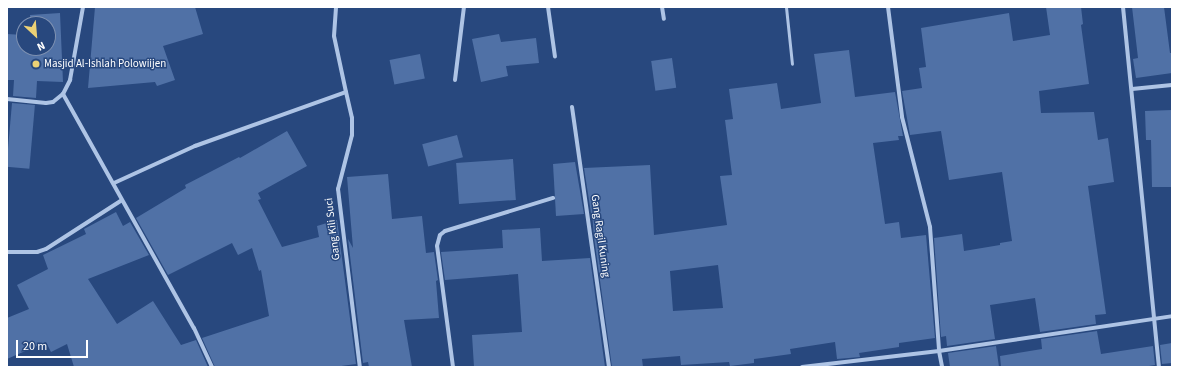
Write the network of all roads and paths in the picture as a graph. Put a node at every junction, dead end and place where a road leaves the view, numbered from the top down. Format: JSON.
{"nodes":[{"id":1,"x":82,"y":7,"type":"edge"},
{"id":2,"x":336,"y":7,"type":"edge"},
{"id":3,"x":464,"y":7,"type":"edge"},
{"id":4,"x":548,"y":7,"type":"edge"},
{"id":5,"x":662,"y":7,"type":"edge"},
{"id":6,"x":786,"y":7,"type":"edge"},
{"id":7,"x":888,"y":7,"type":"edge"},
{"id":8,"x":1124,"y":7,"type":"edge"},
{"id":9,"x":664,"y":19,"type":"dead end"},
{"id":10,"x":554,"y":57,"type":"dead end"},
{"id":11,"x":792,"y":64,"type":"dead end"},
{"id":12,"x":455,"y":80,"type":"dead end"},
{"id":13,"x":1172,"y":85,"type":"edge"},
{"id":14,"x":1132,"y":89,"type":"junction"},
{"id":15,"x":346,"y":92,"type":"junction"},
{"id":16,"x":63,"y":94,"type":"junction"},
{"id":17,"x":7,"y":99,"type":"edge"},
{"id":18,"x":572,"y":107,"type":"dead end"},
{"id":19,"x":114,"y":183,"type":"junction"},
{"id":20,"x":553,"y":198,"type":"dead end"},
{"id":21,"x":122,"y":200,"type":"junction"},
{"id":22,"x":7,"y":252,"type":"edge"},
{"id":23,"x":1172,"y":316,"type":"edge"},
{"id":24,"x":1155,"y":319,"type":"junction"},
{"id":25,"x":939,"y":351,"type":"junction"},
{"id":26,"x":212,"y":367,"type":"edge"},
{"id":27,"x":360,"y":367,"type":"edge"},
{"id":28,"x":453,"y":367,"type":"edge"},
{"id":29,"x":609,"y":367,"type":"edge"},
{"id":30,"x":802,"y":367,"type":"edge"},
{"id":31,"x":942,"y":367,"type":"edge"},
{"id":32,"x":1159,"y":367,"type":"edge"}],
"edges":[{"from":1,"to":16,"type":"street"},
{"from":2,"to":15,"type":"street","name":"Gang Kili Suci"},
{"from":3,"to":12,"type":"street"},
{"from":4,"to":10,"type":"street"},
{"from":5,"to":9,"type":"street"},
{"from":6,"to":11,"type":"lane"},
{"from":7,"to":25,"type":"street"},
{"from":8,"to":14,"type":"street"},
{"from":13,"to":14,"type":"street"},
{"from":14,"to":24,"type":"street"},
{"from":15,"to":19,"type":"street"},
{"from":15,"to":27,"type":"street","name":"Gang Kili Suci"},
{"from":16,"to":17,"type":"street"},
{"from":16,"to":19,"type":"street"},
{"from":18,"to":29,"type":"street","name":"Gang Ragil Kuning"},
{"from":19,"to":21,"type":"street"},
{"from":20,"to":28,"type":"street"},
{"from":21,"to":22,"type":"street"},
{"from":21,"to":26,"type":"street"},
{"from":23,"to":24,"type":"street"},
{"from":24,"to":25,"type":"street"},
{"from":24,"to":32,"type":"street"},
{"from":25,"to":30,"type":"street"},
{"from":25,"to":31,"type":"street"}]}
